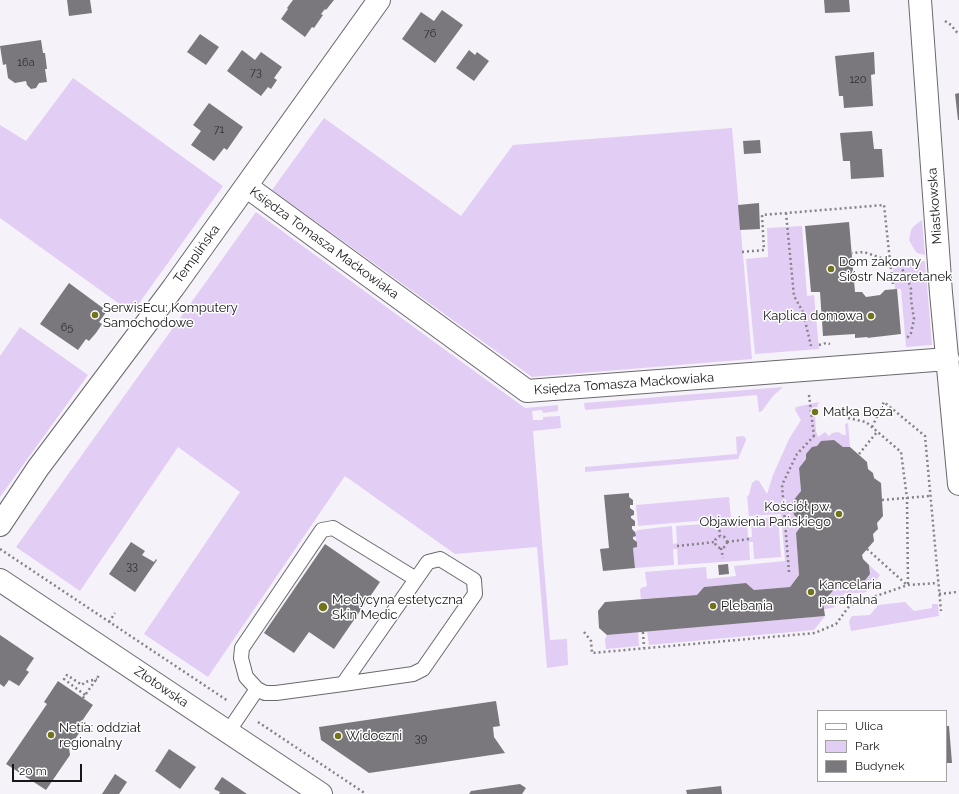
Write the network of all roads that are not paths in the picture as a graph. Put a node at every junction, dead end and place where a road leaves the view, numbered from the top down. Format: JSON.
{"nodes":[{"id":1,"x":379,"y":0,"type":"edge"},
{"id":2,"x":920,"y":0,"type":"edge"},
{"id":3,"x":246,"y":186,"type":"junction"},
{"id":4,"x":950,"y":295,"type":"edge"},
{"id":5,"x":948,"y":359,"type":"junction"},
{"id":6,"x":959,"y":484,"type":"edge"},
{"id":7,"x":0,"y":525,"type":"edge"},
{"id":8,"x":416,"y":579,"type":"junction"},
{"id":9,"x":0,"y":580,"type":"edge"},
{"id":10,"x":343,"y":684,"type":"junction"},
{"id":11,"x":257,"y":689,"type":"junction"},
{"id":12,"x":228,"y":732,"type":"junction"},
{"id":13,"x":321,"y":794,"type":"edge"}],
"edges":[{"from":1,"to":3,"type":"street","name":"Templińska"},
{"from":2,"to":4,"type":"street","name":"Miastkowska"},
{"from":3,"to":5,"type":"street","name":"Księdza Tomasza Maćkowiaka"},
{"from":3,"to":7,"type":"street","name":"Templińska"},
{"from":4,"to":5,"type":"street","name":"Miastkowska"},
{"from":5,"to":6,"type":"street","name":"Miastkowska"},
{"from":8,"to":10,"type":"lane"},
{"from":8,"to":10,"type":"lane"},
{"from":8,"to":11,"type":"lane"},
{"from":9,"to":12,"type":"street","name":"Złotowska"},
{"from":10,"to":11,"type":"lane"},
{"from":11,"to":12,"type":"lane"},
{"from":12,"to":13,"type":"street","name":"Złotowska"}]}
